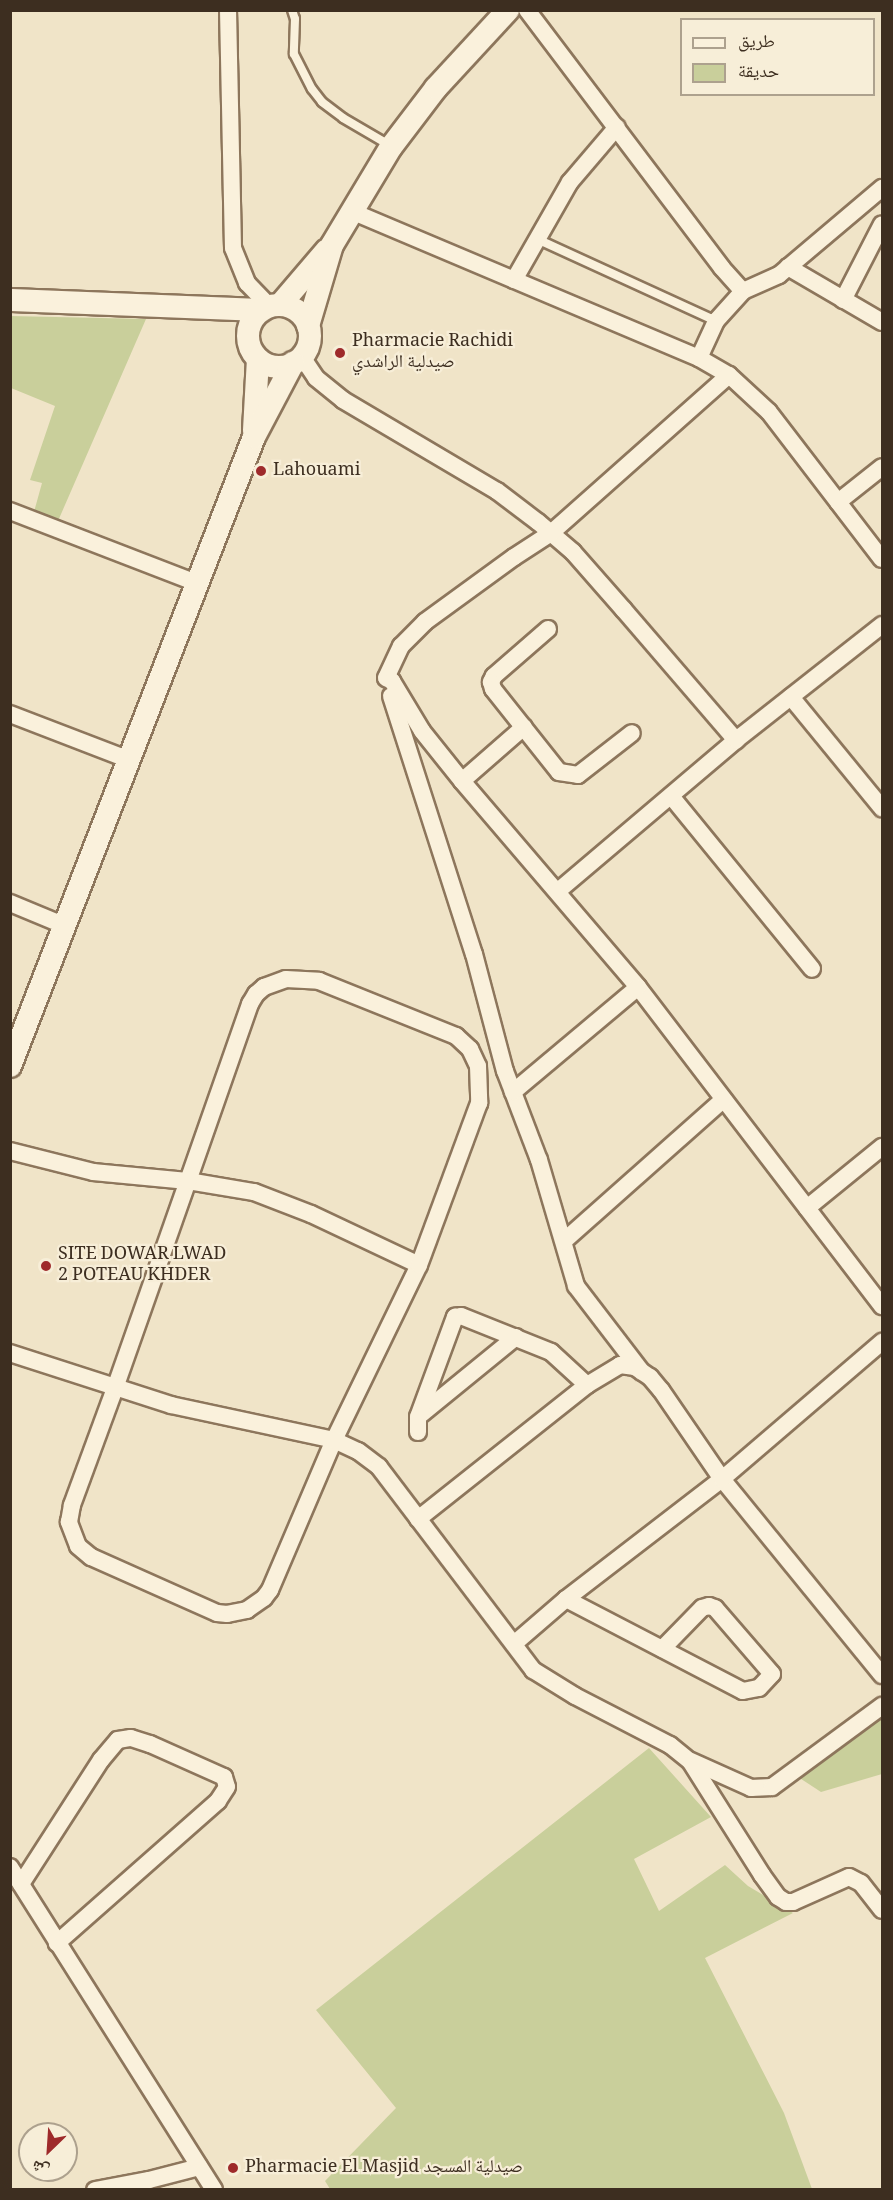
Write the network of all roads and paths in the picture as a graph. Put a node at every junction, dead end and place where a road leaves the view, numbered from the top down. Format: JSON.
{"nodes":[{"id":1,"x":228,"y":10,"type":"edge"},
{"id":2,"x":292,"y":10,"type":"edge"},
{"id":3,"x":508,"y":10,"type":"edge"},
{"id":4,"x":527,"y":10,"type":"edge"},
{"id":5,"x":617,"y":127,"type":"junction"},
{"id":6,"x":391,"y":147,"type":"junction"},
{"id":7,"x":882,"y":188,"type":"edge"},
{"id":8,"x":351,"y":211,"type":"junction"},
{"id":9,"x":882,"y":224,"type":"edge"},
{"id":10,"x":537,"y":239,"type":"junction"},
{"id":11,"x":332,"y":245,"type":"junction"},
{"id":12,"x":788,"y":267,"type":"junction"},
{"id":13,"x":514,"y":280,"type":"junction"},
{"id":14,"x":743,"y":291,"type":"junction"},
{"id":15,"x":10,"y":300,"type":"edge"},
{"id":16,"x":843,"y":300,"type":"junction"},
{"id":17,"x":198,"y":307,"type":"junction"},
{"id":18,"x":270,"y":307,"type":"junction"},
{"id":19,"x":716,"y":321,"type":"junction"},
{"id":20,"x":882,"y":322,"type":"edge"},
{"id":21,"x":308,"y":326,"type":"junction"},
{"id":22,"x":247,"y":333,"type":"junction"},
{"id":23,"x":699,"y":358,"type":"junction"},
{"id":24,"x":258,"y":359,"type":"junction"},
{"id":25,"x":298,"y":360,"type":"junction"},
{"id":26,"x":729,"y":375,"type":"junction"},
{"id":27,"x":254,"y":436,"type":"junction"},
{"id":28,"x":882,"y":467,"type":"edge"},
{"id":29,"x":838,"y":502,"type":"junction"},
{"id":30,"x":10,"y":511,"type":"edge"},
{"id":31,"x":551,"y":533,"type":"junction"},
{"id":32,"x":882,"y":560,"type":"edge"},
{"id":33,"x":197,"y":583,"type":"junction"},
{"id":34,"x":882,"y":625,"type":"edge"},
{"id":35,"x":548,"y":629,"type":"dead end"},
{"id":36,"x":386,"y":678,"type":"junction"},
{"id":37,"x":791,"y":697,"type":"junction"},
{"id":38,"x":10,"y":714,"type":"edge"},
{"id":39,"x":524,"y":727,"type":"junction"},
{"id":40,"x":632,"y":733,"type":"dead end"},
{"id":41,"x":735,"y":740,"type":"junction"},
{"id":42,"x":127,"y":759,"type":"junction"},
{"id":43,"x":462,"y":781,"type":"junction"},
{"id":44,"x":670,"y":796,"type":"junction"},
{"id":45,"x":882,"y":808,"type":"edge"},
{"id":46,"x":558,"y":891,"type":"junction"},
{"id":47,"x":10,"y":903,"type":"edge"},
{"id":48,"x":63,"y":925,"type":"junction"},
{"id":49,"x":812,"y":969,"type":"dead end"},
{"id":50,"x":638,"y":987,"type":"junction"},
{"id":51,"x":10,"y":1066,"type":"edge"},
{"id":52,"x":513,"y":1092,"type":"junction"},
{"id":53,"x":723,"y":1100,"type":"junction"},
{"id":54,"x":882,"y":1147,"type":"edge"},
{"id":55,"x":10,"y":1151,"type":"edge"},
{"id":56,"x":188,"y":1181,"type":"junction"},
{"id":57,"x":807,"y":1208,"type":"junction"},
{"id":58,"x":564,"y":1241,"type":"junction"},
{"id":59,"x":419,"y":1265,"type":"junction"},
{"id":60,"x":882,"y":1306,"type":"edge"},
{"id":61,"x":516,"y":1337,"type":"junction"},
{"id":62,"x":882,"y":1342,"type":"edge"},
{"id":63,"x":10,"y":1353,"type":"edge"},
{"id":64,"x":642,"y":1371,"type":"junction"},
{"id":65,"x":587,"y":1385,"type":"junction"},
{"id":66,"x":115,"y":1388,"type":"junction"},
{"id":67,"x":334,"y":1440,"type":"junction"},
{"id":68,"x":722,"y":1479,"type":"junction"},
{"id":69,"x":418,"y":1519,"type":"junction"},
{"id":70,"x":566,"y":1599,"type":"junction"},
{"id":71,"x":515,"y":1642,"type":"junction"},
{"id":72,"x":662,"y":1649,"type":"junction"},
{"id":73,"x":882,"y":1675,"type":"edge"},
{"id":74,"x":882,"y":1706,"type":"edge"},
{"id":75,"x":690,"y":1761,"type":"junction"},
{"id":76,"x":10,"y":1867,"type":"edge"},
{"id":77,"x":21,"y":1884,"type":"junction"},
{"id":78,"x":882,"y":1911,"type":"edge"},
{"id":79,"x":57,"y":1943,"type":"junction"},
{"id":80,"x":199,"y":2167,"type":"junction"},
{"id":81,"x":95,"y":2190,"type":"edge"},
{"id":82,"x":214,"y":2190,"type":"edge"}],
"edges":[{"from":1,"to":18,"type":"street"},
{"from":2,"to":6,"type":"lane"},
{"from":3,"to":6,"type":"main road"},
{"from":4,"to":5,"type":"street"},
{"from":5,"to":10,"type":"street"},
{"from":5,"to":14,"type":"street"},
{"from":6,"to":8,"type":"main road"},
{"from":7,"to":12,"type":"street"},
{"from":8,"to":11,"type":"main road"},
{"from":8,"to":13,"type":"street"},
{"from":9,"to":16,"type":"street"},
{"from":10,"to":13,"type":"street"},
{"from":10,"to":19,"type":"lane"},
{"from":11,"to":18,"type":"main road"},
{"from":11,"to":21,"type":"main road"},
{"from":12,"to":14,"type":"street"},
{"from":12,"to":16,"type":"street"},
{"from":13,"to":23,"type":"street"},
{"from":14,"to":19,"type":"street"},
{"from":15,"to":17,"type":"main road"},
{"from":16,"to":20,"type":"street"},
{"from":17,"to":18,"type":"main road"},
{"from":17,"to":22,"type":"main road"},
{"from":18,"to":21,"type":"main road"},
{"from":18,"to":22,"type":"main road"},
{"from":19,"to":23,"type":"street"},
{"from":21,"to":25,"type":"main road"},
{"from":22,"to":24,"type":"main road"},
{"from":23,"to":26,"type":"street"},
{"from":24,"to":25,"type":"main road"},
{"from":24,"to":27,"type":"main road"},
{"from":25,"to":27,"type":"main road"},
{"from":25,"to":31,"type":"street"},
{"from":26,"to":29,"type":"street"},
{"from":26,"to":31,"type":"street"},
{"from":27,"to":33,"type":"main road"},
{"from":28,"to":29,"type":"street"},
{"from":29,"to":32,"type":"street"},
{"from":30,"to":33,"type":"street"},
{"from":31,"to":36,"type":"street"},
{"from":31,"to":41,"type":"street"},
{"from":33,"to":42,"type":"main road"},
{"from":34,"to":37,"type":"street"},
{"from":35,"to":39,"type":"street"},
{"from":36,"to":43,"type":"street"},
{"from":36,"to":52,"type":"street"},
{"from":37,"to":41,"type":"street"},
{"from":37,"to":45,"type":"street"},
{"from":38,"to":42,"type":"street"},
{"from":39,"to":40,"type":"street"},
{"from":39,"to":43,"type":"street"},
{"from":41,"to":44,"type":"street"},
{"from":42,"to":48,"type":"main road"},
{"from":43,"to":46,"type":"street"},
{"from":44,"to":46,"type":"street"},
{"from":44,"to":49,"type":"street"},
{"from":46,"to":50,"type":"street"},
{"from":47,"to":48,"type":"street"},
{"from":48,"to":51,"type":"main road"},
{"from":50,"to":52,"type":"street"},
{"from":50,"to":53,"type":"street"},
{"from":52,"to":58,"type":"street"},
{"from":53,"to":57,"type":"street"},
{"from":53,"to":58,"type":"street"},
{"from":54,"to":57,"type":"street"},
{"from":55,"to":56,"type":"street"},
{"from":56,"to":59,"type":"street"},
{"from":56,"to":59,"type":"street"},
{"from":56,"to":66,"type":"street"},
{"from":57,"to":60,"type":"street"},
{"from":58,"to":64,"type":"street"},
{"from":59,"to":67,"type":"street"},
{"from":61,"to":61,"type":"street"},
{"from":61,"to":65,"type":"street"},
{"from":62,"to":68,"type":"street"},
{"from":63,"to":66,"type":"street"},
{"from":64,"to":65,"type":"street"},
{"from":64,"to":68,"type":"street"},
{"from":65,"to":69,"type":"street"},
{"from":66,"to":67,"type":"street"},
{"from":66,"to":67,"type":"street"},
{"from":67,"to":69,"type":"street"},
{"from":68,"to":70,"type":"street"},
{"from":68,"to":73,"type":"street"},
{"from":69,"to":71,"type":"street"},
{"from":70,"to":71,"type":"street"},
{"from":70,"to":72,"type":"street"},
{"from":71,"to":75,"type":"street"},
{"from":72,"to":72,"type":"street"},
{"from":74,"to":75,"type":"street"},
{"from":75,"to":78,"type":"street"},
{"from":76,"to":77,"type":"street"},
{"from":77,"to":79,"type":"street"},
{"from":77,"to":79,"type":"street"},
{"from":79,"to":80,"type":"street"},
{"from":80,"to":81,"type":"street"},
{"from":80,"to":82,"type":"street"}]}
